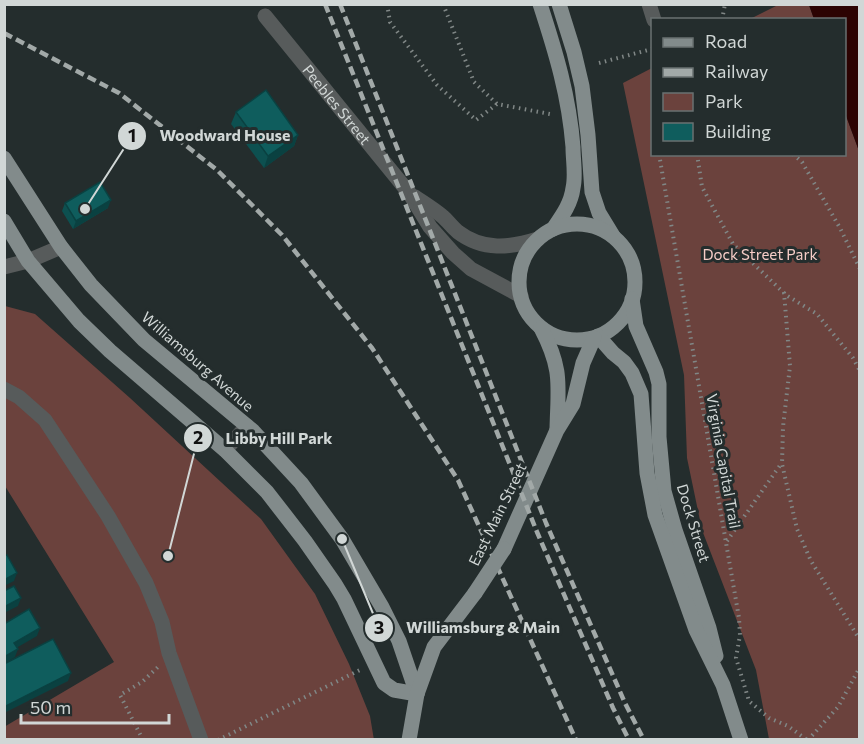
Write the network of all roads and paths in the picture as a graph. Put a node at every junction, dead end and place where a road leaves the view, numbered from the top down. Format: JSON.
{"nodes":[{"id":1,"x":387,"y":4,"type":"edge"},
{"id":2,"x":443,"y":4,"type":"edge"},
{"id":3,"x":540,"y":4,"type":"edge"},
{"id":4,"x":559,"y":4,"type":"edge"},
{"id":5,"x":265,"y":16,"type":"dead end"},
{"id":6,"x":651,"y":49,"type":"edge"},
{"id":7,"x":599,"y":63,"type":"dead end"},
{"id":8,"x":497,"y":104,"type":"junction"},
{"id":9,"x":550,"y":114,"type":"dead end"},
{"id":10,"x":659,"y":156,"type":"edge"},
{"id":11,"x":697,"y":156,"type":"edge"},
{"id":12,"x":795,"y":156,"type":"edge"},
{"id":13,"x":4,"y":158,"type":"edge"},
{"id":14,"x":410,"y":194,"type":"junction"},
{"id":15,"x":4,"y":221,"type":"edge"},
{"id":16,"x":553,"y":229,"type":"junction"},
{"id":17,"x":614,"y":238,"type":"junction"},
{"id":18,"x":538,"y":239,"type":"junction"},
{"id":19,"x":61,"y":247,"type":"junction"},
{"id":20,"x":28,"y":261,"type":"junction"},
{"id":21,"x":4,"y":267,"type":"edge"},
{"id":22,"x":860,"y":268,"type":"edge"},
{"id":23,"x":784,"y":292,"type":"junction"},
{"id":24,"x":521,"y":296,"type":"junction"},
{"id":25,"x":632,"y":299,"type":"junction"},
{"id":26,"x":541,"y":328,"type":"junction"},
{"id":27,"x":596,"y":337,"type":"junction"},
{"id":28,"x":860,"y":371,"type":"edge"},
{"id":29,"x":4,"y":389,"type":"edge"},
{"id":30,"x":247,"y":426,"type":"junction"},
{"id":31,"x":556,"y":430,"type":"junction"},
{"id":32,"x":225,"y":450,"type":"junction"},
{"id":33,"x":782,"y":464,"type":"junction"},
{"id":34,"x":726,"y":542,"type":"junction"},
{"id":35,"x":860,"y":640,"type":"edge"},
{"id":36,"x":169,"y":652,"type":"junction"},
{"id":37,"x":860,"y":667,"type":"edge"},
{"id":38,"x":361,"y":669,"type":"dead end"},
{"id":39,"x":723,"y":685,"type":"junction"},
{"id":40,"x":417,"y":694,"type":"junction"},
{"id":41,"x":142,"y":740,"type":"edge"},
{"id":42,"x":201,"y":740,"type":"edge"},
{"id":43,"x":218,"y":740,"type":"edge"},
{"id":44,"x":409,"y":740,"type":"edge"},
{"id":45,"x":741,"y":740,"type":"edge"},
{"id":46,"x":807,"y":740,"type":"edge"}],
"edges":[{"from":1,"to":8,"type":"path"},
{"from":2,"to":8,"type":"path"},
{"from":3,"to":16,"type":"main road"},
{"from":4,"to":17,"type":"main road"},
{"from":5,"to":14,"type":"street","name":"Peebles Street"},
{"from":6,"to":7,"type":"path"},
{"from":8,"to":9,"type":"path"},
{"from":10,"to":34,"type":"path","name":"Virginia Capital Trail"},
{"from":11,"to":23,"type":"path"},
{"from":12,"to":22,"type":"path"},
{"from":13,"to":19,"type":"main road","name":"Williamsburg Avenue"},
{"from":14,"to":18,"type":"street","name":"Peebles Street"},
{"from":14,"to":24,"type":"street","name":"Peebles Street"},
{"from":15,"to":20,"type":"main road"},
{"from":16,"to":17,"type":"main road"},
{"from":16,"to":18,"type":"main road"},
{"from":17,"to":25,"type":"main road"},
{"from":18,"to":24,"type":"main road"},
{"from":19,"to":20,"type":"street"},
{"from":19,"to":30,"type":"main road","name":"Williamsburg Avenue"},
{"from":20,"to":21,"type":"street"},
{"from":20,"to":32,"type":"main road"},
{"from":23,"to":28,"type":"path"},
{"from":23,"to":33,"type":"path"},
{"from":24,"to":26,"type":"main road"},
{"from":25,"to":27,"type":"main road"},
{"from":25,"to":39,"type":"main road","name":"Dock Street"},
{"from":26,"to":27,"type":"main road"},
{"from":26,"to":31,"type":"main road","name":"East Main Street"},
{"from":27,"to":31,"type":"main road","name":"East Main Street"},
{"from":27,"to":39,"type":"main road","name":"Dock Street"},
{"from":29,"to":36,"type":"street"},
{"from":30,"to":32,"type":"street"},
{"from":30,"to":40,"type":"main road","name":"Williamsburg Avenue"},
{"from":31,"to":40,"type":"main road","name":"East Main Street","bridge":true},
{"from":32,"to":40,"type":"main road"},
{"from":33,"to":34,"type":"path"},
{"from":33,"to":35,"type":"path"},
{"from":34,"to":46,"type":"path","name":"Virginia Capital Trail"},
{"from":36,"to":41,"type":"path"},
{"from":36,"to":42,"type":"street"},
{"from":37,"to":46,"type":"path"},
{"from":38,"to":43,"type":"path"},
{"from":39,"to":45,"type":"main road","name":"Dock Street"},
{"from":40,"to":44,"type":"main road","name":"East Main Street"}]}
